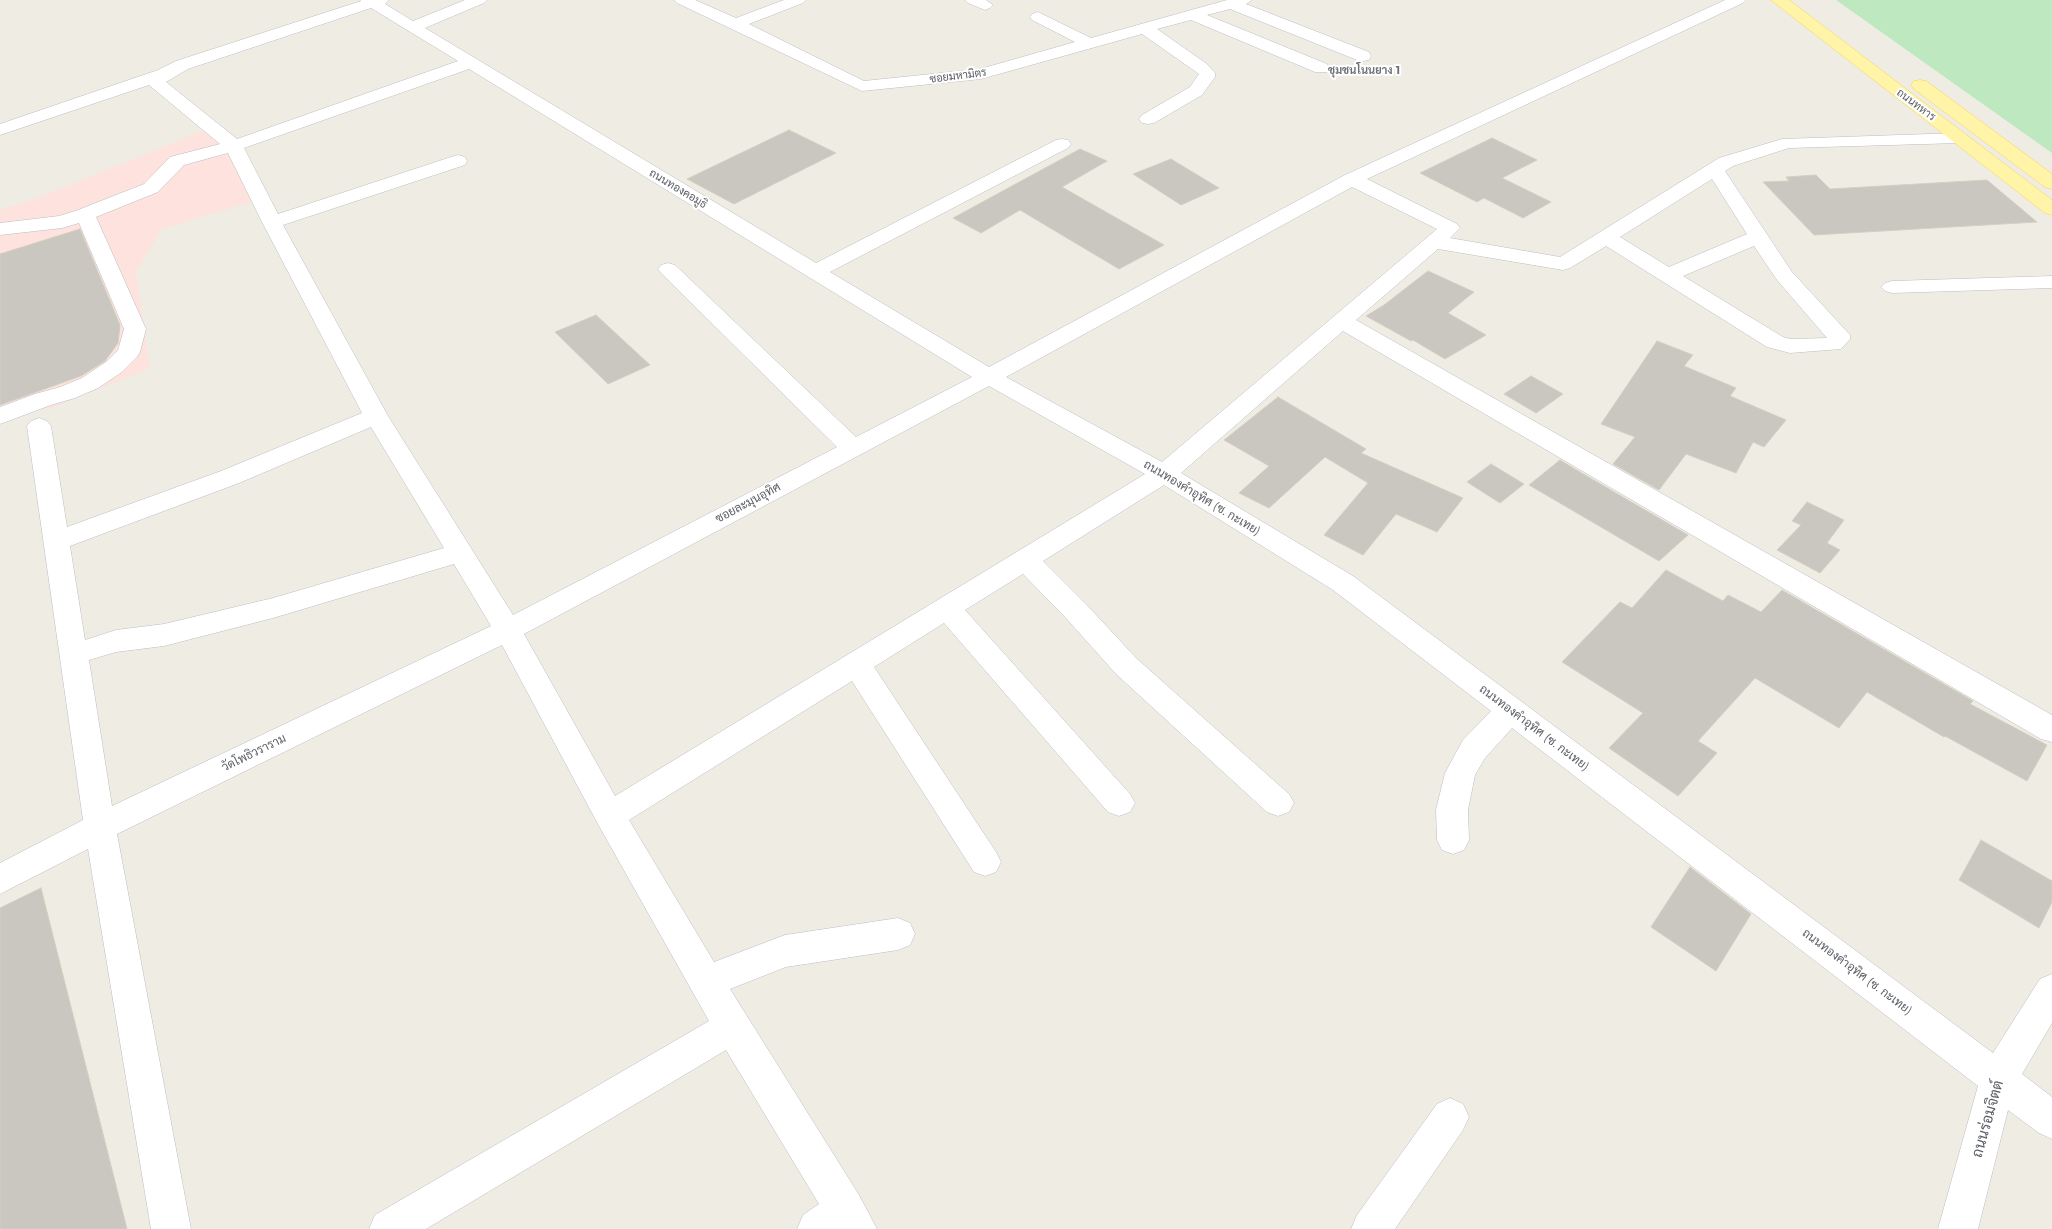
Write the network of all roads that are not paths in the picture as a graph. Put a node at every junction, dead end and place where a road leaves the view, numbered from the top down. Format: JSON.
{"nodes":[{"id":1,"x":479,"y":0,"type":"edge"},
{"id":2,"x":682,"y":0,"type":"edge"},
{"id":3,"x":798,"y":0,"type":"edge"},
{"id":4,"x":1738,"y":0,"type":"edge"},
{"id":5,"x":1779,"y":0,"type":"edge"},
{"id":6,"x":374,"y":1,"type":"edge"},
{"id":7,"x":1238,"y":2,"type":"edge"},
{"id":8,"x":1699,"y":3,"type":"dead end"},
{"id":9,"x":1717,"y":10,"type":"junction"},
{"id":10,"x":1193,"y":15,"type":"junction"},
{"id":11,"x":1038,"y":17,"type":"dead end"},
{"id":12,"x":736,"y":24,"type":"junction"},
{"id":13,"x":412,"y":27,"type":"junction"},
{"id":14,"x":1145,"y":28,"type":"junction"},
{"id":15,"x":1091,"y":44,"type":"junction"},
{"id":16,"x":1362,"y":56,"type":"dead end"},
{"id":17,"x":469,"y":63,"type":"junction"},
{"id":18,"x":1321,"y":68,"type":"dead end"},
{"id":19,"x":164,"y":74,"type":"junction"},
{"id":20,"x":1910,"y":77,"type":"dead end"},
{"id":21,"x":1148,"y":119,"type":"dead end"},
{"id":22,"x":0,"y":130,"type":"edge"},
{"id":23,"x":1959,"y":138,"type":"junction"},
{"id":24,"x":1062,"y":144,"type":"dead end"},
{"id":25,"x":234,"y":146,"type":"junction"},
{"id":26,"x":458,"y":161,"type":"dead end"},
{"id":27,"x":1715,"y":169,"type":"junction"},
{"id":28,"x":1352,"y":179,"type":"junction"},
{"id":29,"x":2052,"y":183,"type":"edge"},
{"id":30,"x":2052,"y":209,"type":"edge"},
{"id":31,"x":85,"y":214,"type":"junction"},
{"id":32,"x":272,"y":222,"type":"junction"},
{"id":33,"x":0,"y":229,"type":"edge"},
{"id":34,"x":1758,"y":236,"type":"junction"},
{"id":35,"x":1606,"y":237,"type":"junction"},
{"id":36,"x":1435,"y":242,"type":"junction"},
{"id":37,"x":668,"y":269,"type":"dead end"},
{"id":38,"x":814,"y":272,"type":"junction"},
{"id":39,"x":1667,"y":275,"type":"junction"},
{"id":40,"x":2052,"y":282,"type":"edge"},
{"id":41,"x":1892,"y":287,"type":"dead end"},
{"id":42,"x":1341,"y":321,"type":"junction"},
{"id":43,"x":989,"y":377,"type":"junction"},
{"id":44,"x":0,"y":416,"type":"edge"},
{"id":45,"x":376,"y":416,"type":"junction"},
{"id":46,"x":39,"y":426,"type":"dead end"},
{"id":47,"x":853,"y":448,"type":"junction"},
{"id":48,"x":1164,"y":474,"type":"junction"},
{"id":49,"x":57,"y":541,"type":"junction"},
{"id":50,"x":461,"y":552,"type":"junction"},
{"id":51,"x":1025,"y":560,"type":"junction"},
{"id":52,"x":947,"y":608,"type":"junction"},
{"id":53,"x":508,"y":630,"type":"junction"},
{"id":54,"x":74,"y":654,"type":"junction"},
{"id":55,"x":856,"y":664,"type":"junction"},
{"id":56,"x":1511,"y":711,"type":"junction"},
{"id":57,"x":2052,"y":730,"type":"edge"},
{"id":58,"x":1119,"y":803,"type":"dead end"},
{"id":59,"x":1278,"y":804,"type":"dead end"},
{"id":60,"x":610,"y":816,"type":"junction"},
{"id":61,"x":100,"y":827,"type":"junction"},
{"id":62,"x":1453,"y":840,"type":"dead end"},
{"id":63,"x":985,"y":862,"type":"dead end"},
{"id":64,"x":0,"y":879,"type":"edge"},
{"id":65,"x":898,"y":934,"type":"dead end"},
{"id":66,"x":706,"y":982,"type":"junction"},
{"id":67,"x":2052,"y":991,"type":"edge"},
{"id":68,"x":732,"y":1027,"type":"junction"},
{"id":69,"x":1998,"y":1079,"type":"junction"},
{"id":70,"x":1450,"y":1116,"type":"dead end"},
{"id":71,"x":2052,"y":1120,"type":"edge"},
{"id":72,"x":840,"y":1222,"type":"edge"},
{"id":73,"x":171,"y":1229,"type":"edge"},
{"id":74,"x":389,"y":1229,"type":"edge"},
{"id":75,"x":1371,"y":1229,"type":"edge"},
{"id":76,"x":1958,"y":1229,"type":"edge"}],
"edges":[{"from":1,"to":13,"type":"street"},
{"from":2,"to":12,"type":"street","name":"ซอยมหามิตร"},
{"from":3,"to":12,"type":"street"},
{"from":4,"to":9,"type":"street","name":"ซอยละมุนอุทิศ"},
{"from":5,"to":23,"type":"main road","name":"ถนนทหาร"},
{"from":6,"to":13,"type":"street","name":"ถนนทองคอมูธิ"},
{"from":6,"to":19,"type":"street"},
{"from":7,"to":10,"type":"street","name":"ซอยมหามิตร"},
{"from":7,"to":16,"type":"street"},
{"from":8,"to":9,"type":"street"},
{"from":9,"to":28,"type":"street","name":"ซอยละมุนอุทิศ"},
{"from":10,"to":14,"type":"street","name":"ซอยมหามิตร"},
{"from":10,"to":18,"type":"street"},
{"from":11,"to":15,"type":"street"},
{"from":12,"to":15,"type":"street","name":"ซอยมหามิตร"},
{"from":13,"to":17,"type":"street","name":"ถนนทองคอมูธิ"},
{"from":14,"to":15,"type":"street","name":"ซอยมหามิตร"},
{"from":14,"to":21,"type":"street"},
{"from":17,"to":25,"type":"street"},
{"from":17,"to":38,"type":"street","name":"ถนนทองคอมูธิ"},
{"from":19,"to":22,"type":"street"},
{"from":19,"to":25,"type":"street"},
{"from":20,"to":29,"type":"main road","name":"ถนนทหาร"},
{"from":23,"to":27,"type":"street"},
{"from":23,"to":30,"type":"main road","name":"ถนนทหาร"},
{"from":24,"to":38,"type":"street"},
{"from":25,"to":31,"type":"street"},
{"from":25,"to":32,"type":"street"},
{"from":26,"to":32,"type":"street"},
{"from":27,"to":34,"type":"street"},
{"from":27,"to":35,"type":"street"},
{"from":28,"to":36,"type":"street"},
{"from":28,"to":43,"type":"street","name":"ซอยละมุนอุทิศ"},
{"from":31,"to":33,"type":"street"},
{"from":31,"to":44,"type":"street"},
{"from":32,"to":45,"type":"street"},
{"from":34,"to":39,"type":"street"},
{"from":34,"to":39,"type":"street"},
{"from":35,"to":36,"type":"street"},
{"from":35,"to":39,"type":"street"},
{"from":36,"to":42,"type":"street"},
{"from":37,"to":47,"type":"street"},
{"from":38,"to":43,"type":"street","name":"ถนนทองคอมูธิ"},
{"from":40,"to":41,"type":"street"},
{"from":42,"to":48,"type":"street"},
{"from":42,"to":57,"type":"street"},
{"from":43,"to":47,"type":"street","name":"ซอยละมุนอุทิศ"},
{"from":43,"to":48,"type":"street","name":"ถนนทองคำอุทิศ (ซ. กะเทย)"},
{"from":45,"to":49,"type":"street"},
{"from":45,"to":50,"type":"street"},
{"from":46,"to":49,"type":"street"},
{"from":47,"to":53,"type":"street","name":"ซอยละมุนอุทิศ"},
{"from":48,"to":51,"type":"street"},
{"from":48,"to":56,"type":"street","name":"ถนนทองคำอุทิศ (ซ. กะเทย)"},
{"from":49,"to":54,"type":"street"},
{"from":50,"to":53,"type":"street"},
{"from":50,"to":54,"type":"street"},
{"from":51,"to":52,"type":"street"},
{"from":51,"to":59,"type":"street"},
{"from":52,"to":55,"type":"street"},
{"from":52,"to":58,"type":"street"},
{"from":53,"to":60,"type":"street"},
{"from":53,"to":61,"type":"street","name":"วัดโพธิวราราม"},
{"from":54,"to":61,"type":"street"},
{"from":55,"to":60,"type":"street"},
{"from":55,"to":63,"type":"street"},
{"from":56,"to":62,"type":"street"},
{"from":56,"to":69,"type":"street","name":"ถนนทองคำอุทิศ (ซ. กะเทย)"},
{"from":60,"to":66,"type":"street"},
{"from":61,"to":64,"type":"street","name":"วัดโพธิวราราม"},
{"from":61,"to":73,"type":"street"},
{"from":65,"to":66,"type":"street"},
{"from":66,"to":68,"type":"street"},
{"from":67,"to":69,"type":"street","name":"ถนนร่อมจิตต์"},
{"from":68,"to":72,"type":"street"},
{"from":68,"to":74,"type":"street"},
{"from":69,"to":71,"type":"street","name":"ถนนทองคำอุทิศ (ซ. กะเทย)"},
{"from":69,"to":76,"type":"street","name":"ถนนร่อมจิตต์"},
{"from":70,"to":75,"type":"street"}]}
